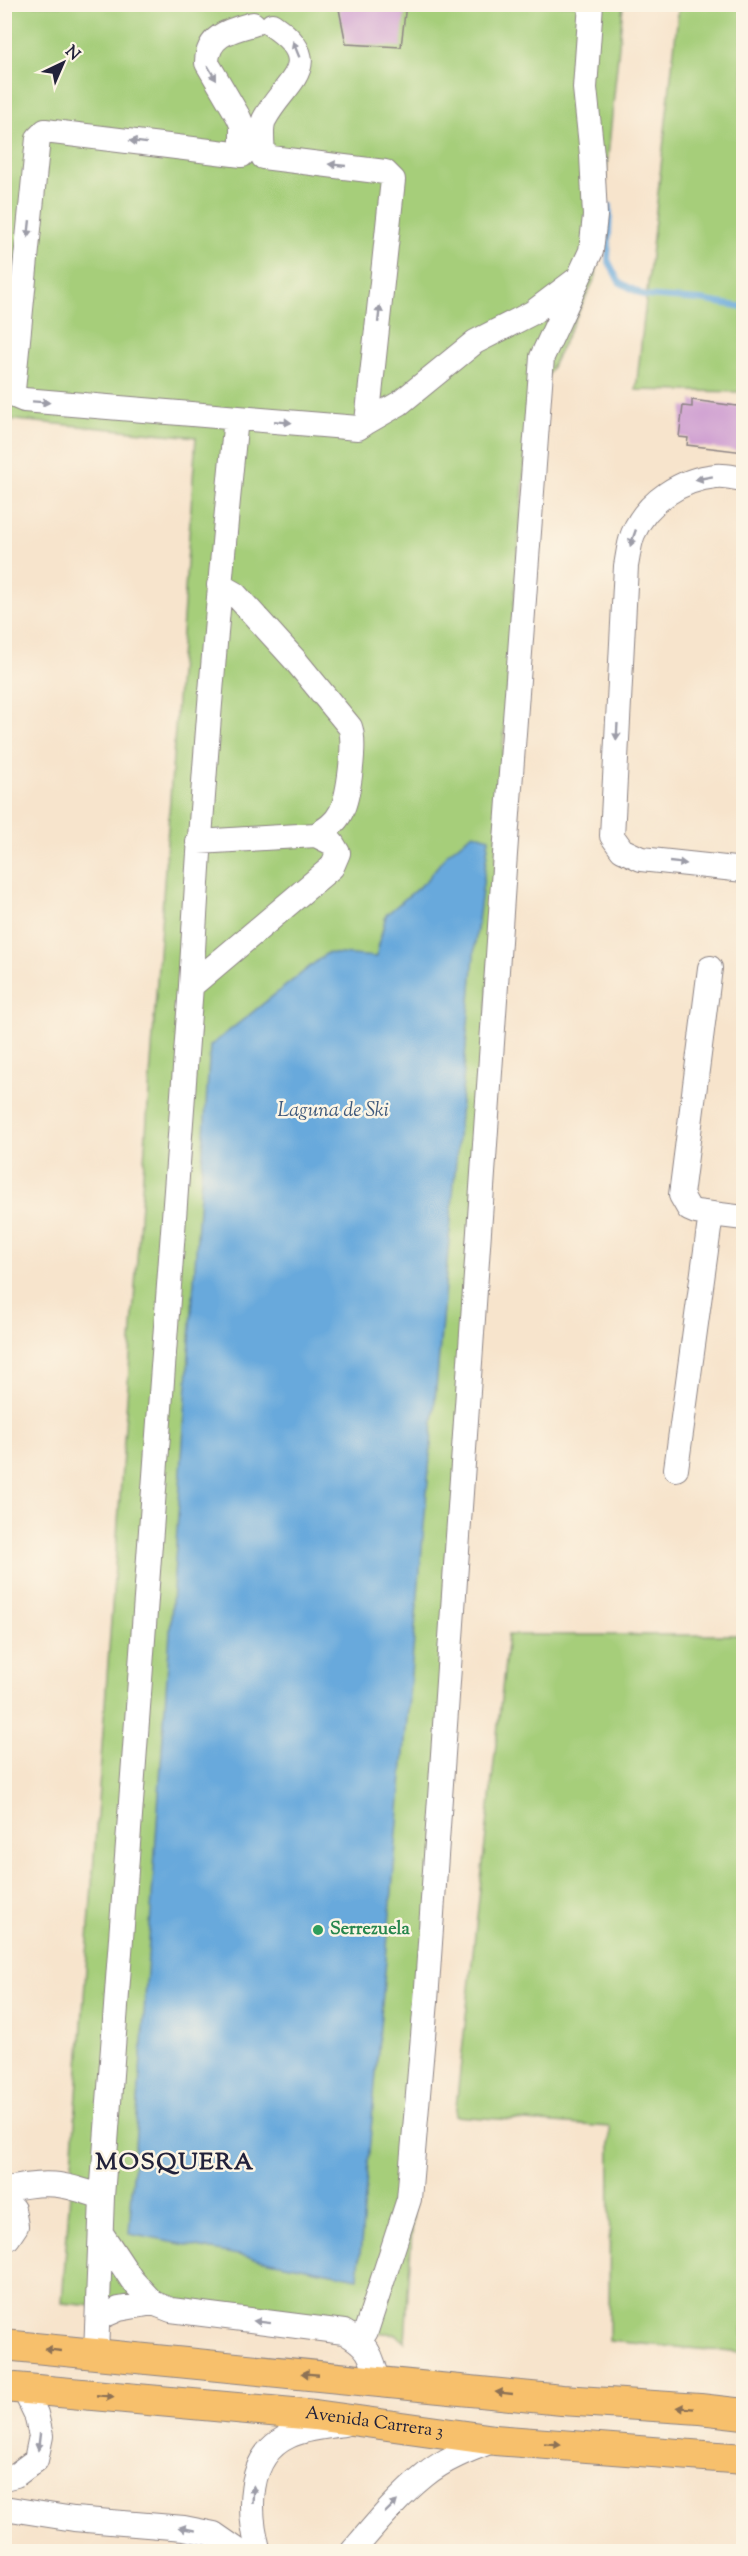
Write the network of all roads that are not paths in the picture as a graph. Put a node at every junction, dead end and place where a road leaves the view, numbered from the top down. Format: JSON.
{"nodes":[{"id":1,"x":591,"y":4,"type":"edge"},
{"id":2,"x":252,"y":156,"type":"junction"},
{"id":3,"x":580,"y":276,"type":"junction"},
{"id":4,"x":493,"y":332,"type":"junction"},
{"id":5,"x":542,"y":357,"type":"junction"},
{"id":6,"x":236,"y":418,"type":"junction"},
{"id":7,"x":367,"y":422,"type":"junction"},
{"id":8,"x":744,"y":479,"type":"edge"},
{"id":9,"x":219,"y":585,"type":"junction"},
{"id":10,"x":316,"y":835,"type":"junction"},
{"id":11,"x":198,"y":842,"type":"junction"},
{"id":12,"x":744,"y":870,"type":"edge"},
{"id":13,"x":710,"y":968,"type":"dead end"},
{"id":14,"x":190,"y":986,"type":"junction"},
{"id":15,"x":711,"y":1214,"type":"junction"},
{"id":16,"x":744,"y":1218,"type":"edge"},
{"id":17,"x":676,"y":1469,"type":"dead end"},
{"id":18,"x":4,"y":2190,"type":"edge"},
{"id":19,"x":102,"y":2197,"type":"junction"},
{"id":20,"x":4,"y":2198,"type":"edge"},
{"id":21,"x":101,"y":2233,"type":"junction"},
{"id":22,"x":4,"y":2238,"type":"edge"},
{"id":23,"x":153,"y":2303,"type":"junction"},
{"id":24,"x":98,"y":2318,"type":"junction"},
{"id":25,"x":360,"y":2341,"type":"junction"},
{"id":26,"x":4,"y":2345,"type":"edge"},
{"id":27,"x":96,"y":2355,"type":"junction"},
{"id":28,"x":378,"y":2381,"type":"junction"},
{"id":29,"x":14,"y":2388,"type":"edge"},
{"id":30,"x":744,"y":2414,"type":"edge"},
{"id":31,"x":361,"y":2421,"type":"junction"},
{"id":32,"x":495,"y":2440,"type":"junction"},
{"id":33,"x":744,"y":2459,"type":"edge"},
{"id":34,"x":4,"y":2478,"type":"edge"},
{"id":35,"x":4,"y":2508,"type":"edge"},
{"id":36,"x":240,"y":2552,"type":"edge"},
{"id":37,"x":259,"y":2552,"type":"edge"},
{"id":38,"x":352,"y":2552,"type":"edge"}],
"edges":[{"from":1,"to":3,"type":"street"},
{"from":2,"to":2,"type":"street","one_way":true},
{"from":2,"to":6,"type":"street","one_way":true},
{"from":7,"to":2,"type":"street","one_way":true},
{"from":3,"to":4,"type":"street"},
{"from":3,"to":5,"type":"street"},
{"from":4,"to":5,"type":"street"},
{"from":4,"to":7,"type":"street"},
{"from":5,"to":25,"type":"street"},
{"from":6,"to":7,"type":"street","one_way":true},
{"from":6,"to":9,"type":"street"},
{"from":8,"to":12,"type":"street","one_way":true},
{"from":9,"to":10,"type":"street"},
{"from":9,"to":11,"type":"street"},
{"from":10,"to":11,"type":"street"},
{"from":10,"to":14,"type":"street"},
{"from":11,"to":14,"type":"street"},
{"from":13,"to":15,"type":"street"},
{"from":14,"to":19,"type":"street"},
{"from":15,"to":16,"type":"street"},
{"from":15,"to":17,"type":"street"},
{"from":18,"to":19,"type":"street"},
{"from":19,"to":21,"type":"street"},
{"from":20,"to":22,"type":"street"},
{"from":21,"to":23,"type":"street"},
{"from":21,"to":24,"type":"street"},
{"from":23,"to":24,"type":"street"},
{"from":25,"to":23,"type":"street","one_way":true},
{"from":24,"to":27,"type":"street"},
{"from":25,"to":28,"type":"street"},
{"from":27,"to":26,"type":"main road","one_way":true},
{"from":28,"to":27,"type":"main road","one_way":true},
{"from":30,"to":28,"type":"main road","one_way":true},
{"from":29,"to":31,"type":"main road","name":"Avenida Carrera 3","one_way":true},
{"from":29,"to":34,"type":"street","one_way":true},
{"from":31,"to":32,"type":"main road","name":"Avenida Carrera 3"},
{"from":37,"to":31,"type":"street","one_way":true},
{"from":32,"to":33,"type":"main road","name":"Avenida Carrera 3","one_way":true},
{"from":38,"to":32,"type":"street","one_way":true},
{"from":36,"to":35,"type":"street","one_way":true}]}
